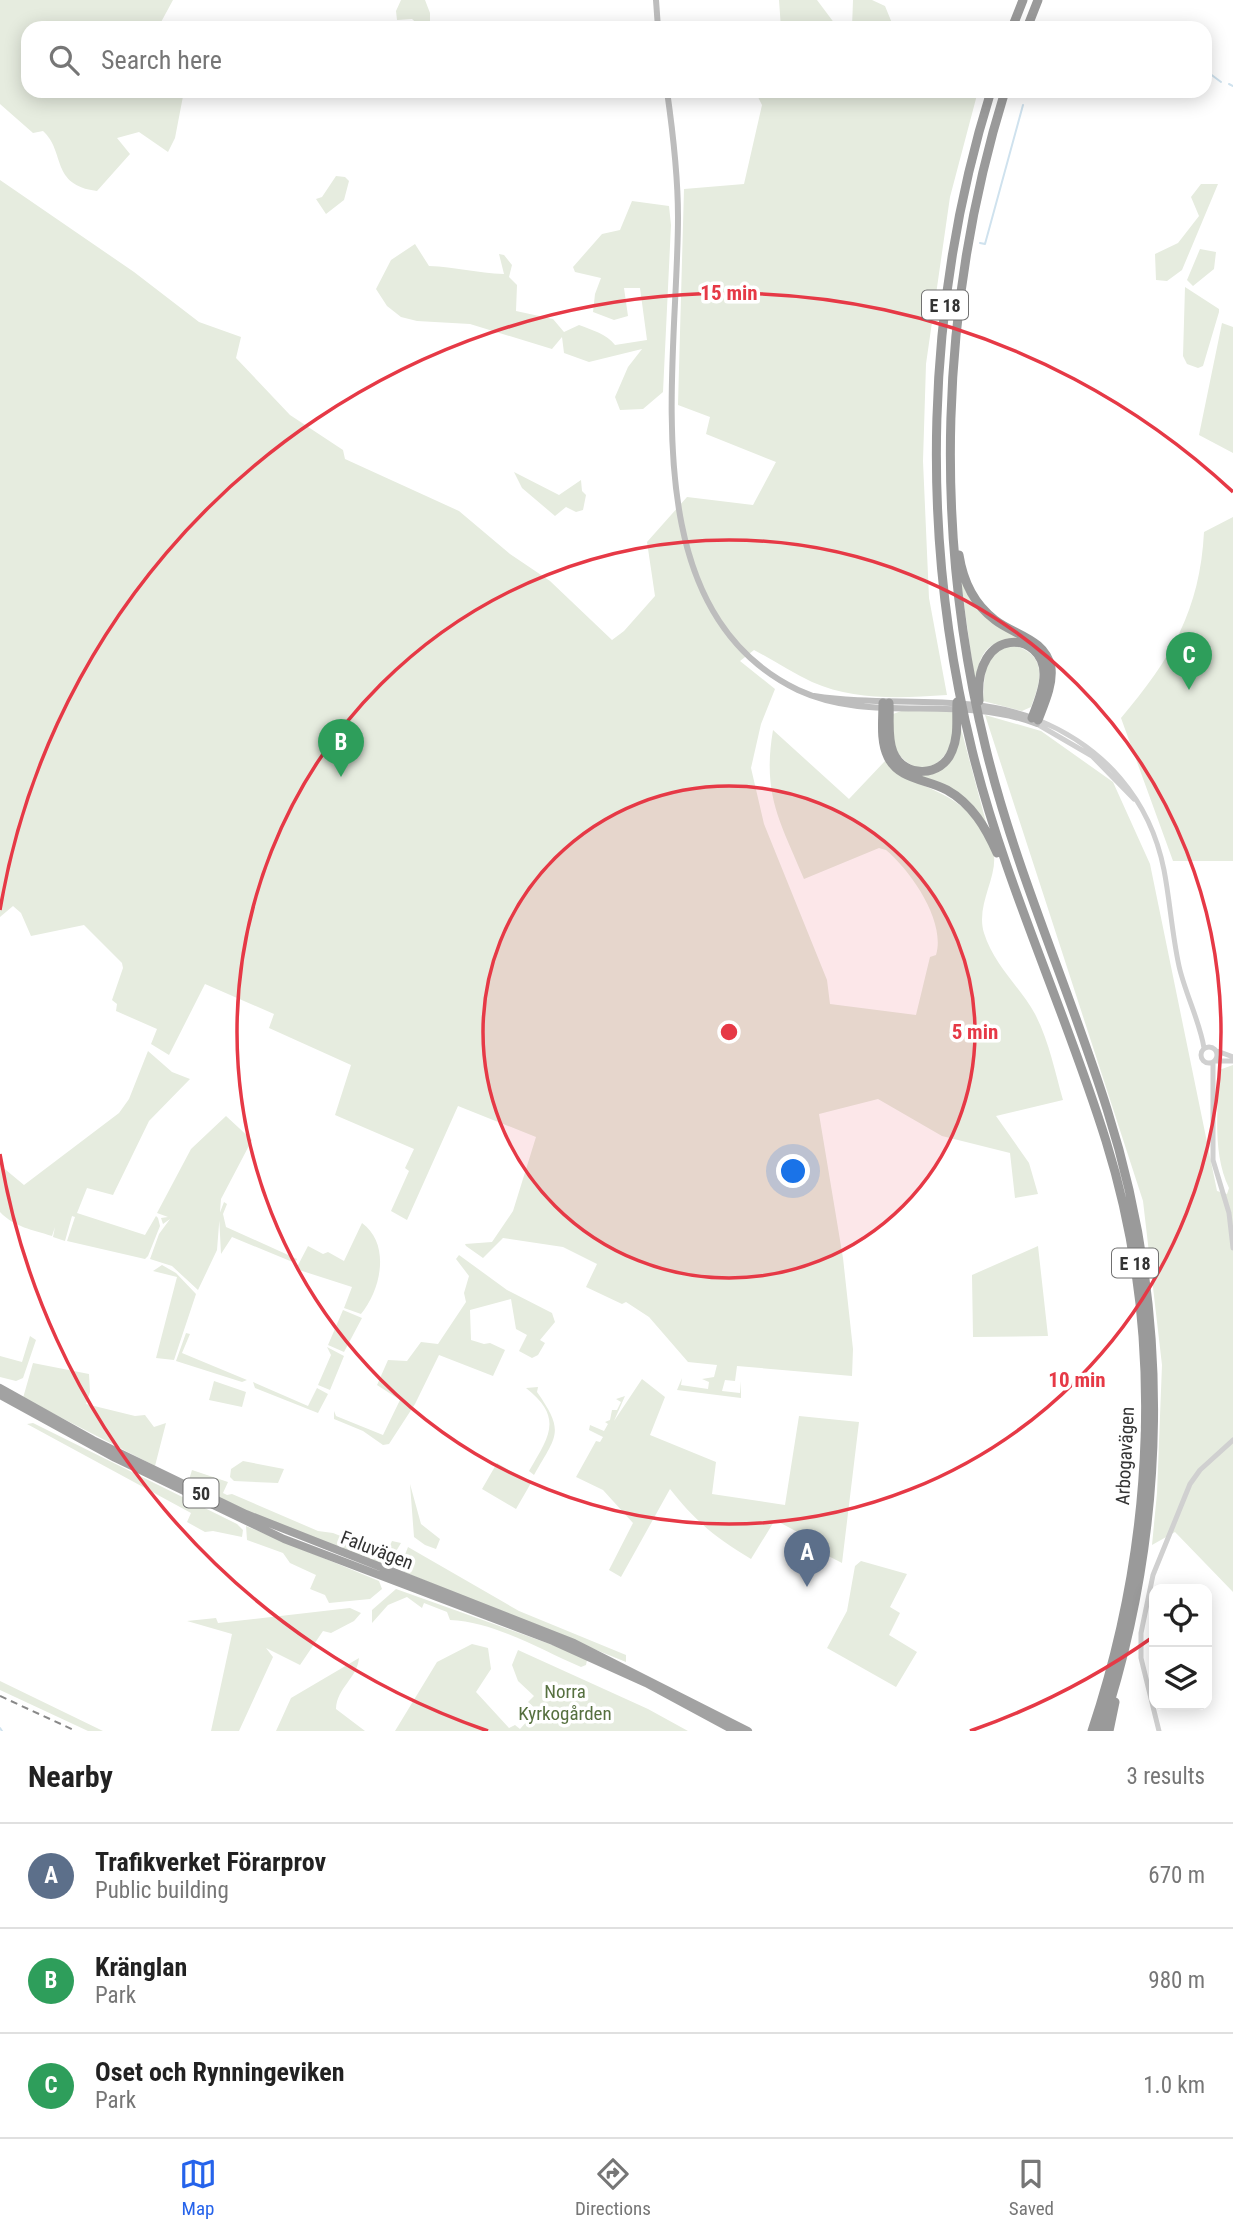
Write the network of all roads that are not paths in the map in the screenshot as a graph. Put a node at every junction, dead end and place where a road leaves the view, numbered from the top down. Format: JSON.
{"nodes":[{"id":1,"x":656,"y":0,"type":"edge"},
{"id":2,"x":1023,"y":0,"type":"edge"},
{"id":3,"x":1038,"y":0,"type":"edge"},
{"id":4,"x":658,"y":21,"type":"edge"},
{"id":5,"x":1015,"y":21,"type":"edge"},
{"id":6,"x":1030,"y":21,"type":"edge"},
{"id":7,"x":668,"y":98,"type":"edge"},
{"id":8,"x":989,"y":98,"type":"edge"},
{"id":9,"x":1003,"y":98,"type":"edge"},
{"id":10,"x":953,"y":545,"type":"junction"},
{"id":11,"x":959,"y":694,"type":"junction"},
{"id":12,"x":882,"y":705,"type":"junction"},
{"id":13,"x":977,"y":709,"type":"junction"},
{"id":14,"x":1034,"y":721,"type":"junction"},
{"id":15,"x":1030,"y":932,"type":"junction"},
{"id":16,"x":1196,"y":1024,"type":"junction"},
{"id":17,"x":1204,"y":1048,"type":"junction"},
{"id":18,"x":1215,"y":1049,"type":"junction"},
{"id":19,"x":1233,"y":1059,"type":"edge"},
{"id":20,"x":1203,"y":1060,"type":"junction"},
{"id":21,"x":1214,"y":1061,"type":"junction"},
{"id":22,"x":1213,"y":1089,"type":"junction"},
{"id":23,"x":1233,"y":1248,"type":"edge"},
{"id":24,"x":0,"y":1388,"type":"edge"},
{"id":25,"x":0,"y":1395,"type":"edge"},
{"id":26,"x":14,"y":1400,"type":"junction"},
{"id":27,"x":1233,"y":1440,"type":"edge"},
{"id":28,"x":396,"y":1560,"type":"dead end"},
{"id":29,"x":390,"y":1576,"type":"junction"},
{"id":30,"x":1116,"y":1668,"type":"junction"},
{"id":31,"x":735,"y":1731,"type":"edge"},
{"id":32,"x":748,"y":1731,"type":"edge"},
{"id":33,"x":1092,"y":1731,"type":"edge"},
{"id":34,"x":1101,"y":1731,"type":"edge"},
{"id":35,"x":1110,"y":1731,"type":"edge"},
{"id":36,"x":1159,"y":1731,"type":"edge"}],
"edges":[{"from":1,"to":4,"type":"main road"},
{"from":2,"to":5,"type":"highway"},
{"from":3,"to":6,"type":"highway"},
{"from":7,"to":12,"type":"main road"},
{"from":8,"to":11,"type":"highway","number":"E 18"},
{"from":9,"to":10,"type":"highway","number":"E 18"},
{"from":10,"to":13,"type":"highway","number":"E 18"},
{"from":10,"to":14,"type":"highway","number":"E 18"},
{"from":11,"to":12,"type":"highway","number":"E 18"},
{"from":11,"to":15,"type":"highway","number":"E 18"},
{"from":12,"to":14,"type":"main road"},
{"from":12,"to":15,"type":"highway","number":"E 18"},
{"from":13,"to":14,"type":"highway","number":"E 18"},
{"from":13,"to":30,"type":"highway","name":"Arbogavägen","number":"E 18"},
{"from":14,"to":16,"type":"street"},
{"from":15,"to":30,"type":"highway","name":"Arbogavägen","number":"E 18"},
{"from":16,"to":17,"type":"street"},
{"from":16,"to":18,"type":"street"},
{"from":17,"to":18,"type":"street"},
{"from":17,"to":20,"type":"street"},
{"from":18,"to":19,"type":"street"},
{"from":18,"to":21,"type":"street"},
{"from":19,"to":21,"type":"street"},
{"from":20,"to":21,"type":"street"},
{"from":20,"to":22,"type":"street"},
{"from":21,"to":22,"type":"street"},
{"from":22,"to":23,"type":"street"},
{"from":24,"to":26,"type":"highway","name":"Faluvägen","number":"50"},
{"from":25,"to":26,"type":"highway","name":"Faluvägen","number":"50"},
{"from":26,"to":29,"type":"highway","name":"Faluvägen","number":"50"},
{"from":27,"to":36,"type":"street"},
{"from":28,"to":29,"type":"highway"},
{"from":29,"to":31,"type":"highway","name":"Faluvägen","number":"50"},
{"from":29,"to":32,"type":"highway","name":"Faluvägen","number":"50"},
{"from":30,"to":33,"type":"highway","name":"Arbogavägen","number":"E 18"},
{"from":30,"to":34,"type":"highway","name":"Arbogavägen","number":"E 18"},
{"from":30,"to":35,"type":"highway","number":"E 18"}]}
